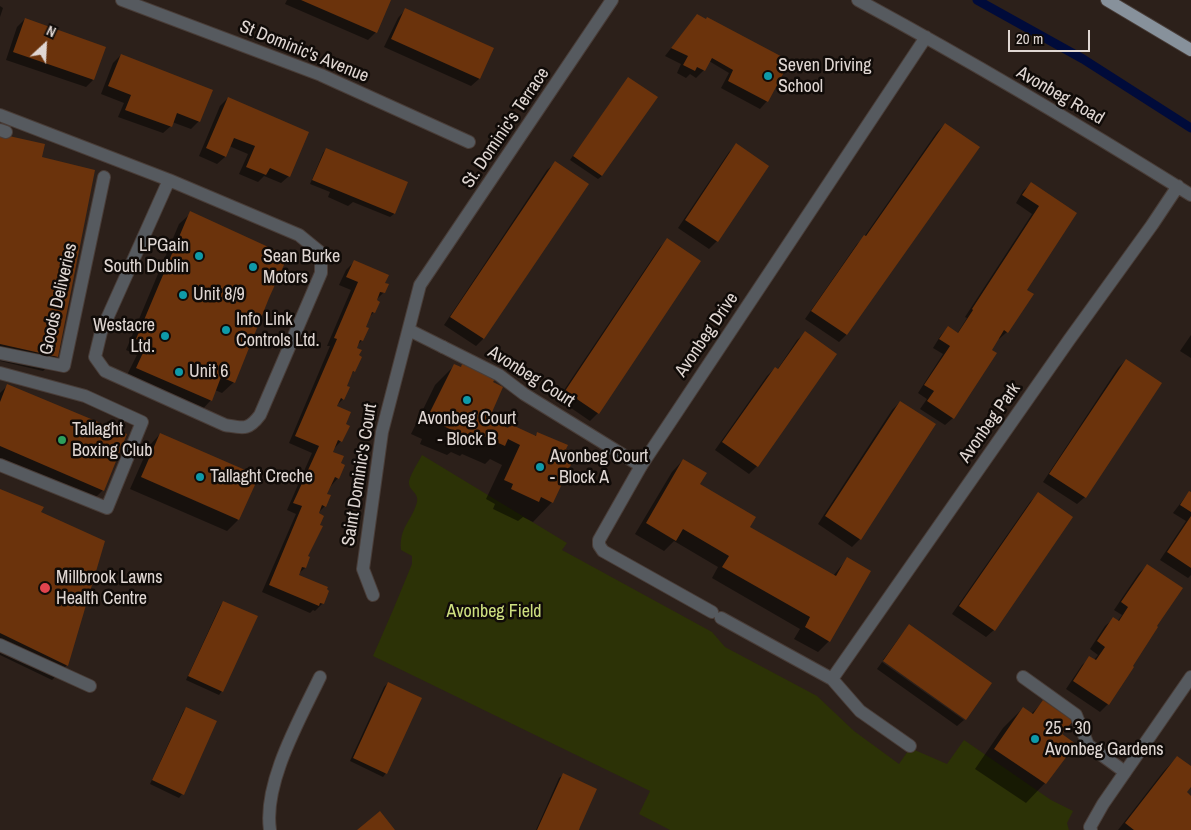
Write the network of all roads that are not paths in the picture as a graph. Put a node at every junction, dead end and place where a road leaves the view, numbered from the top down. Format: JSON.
{"nodes":[{"id":1,"x":122,"y":0,"type":"edge"},
{"id":2,"x":612,"y":0,"type":"edge"},
{"id":3,"x":858,"y":0,"type":"edge"},
{"id":4,"x":1108,"y":0,"type":"edge"},
{"id":5,"x":926,"y":37,"type":"junction"},
{"id":6,"x":1191,"y":50,"type":"edge"},
{"id":7,"x":0,"y":115,"type":"edge"},
{"id":8,"x":469,"y":142,"type":"dead end"},
{"id":9,"x":104,"y":177,"type":"dead end"},
{"id":10,"x":169,"y":180,"type":"junction"},
{"id":11,"x":1178,"y":186,"type":"junction"},
{"id":12,"x":1191,"y":194,"type":"edge"},
{"id":13,"x":427,"y":274,"type":"joint"},
{"id":14,"x":408,"y":330,"type":"junction"},
{"id":15,"x":0,"y":353,"type":"edge"},
{"id":16,"x":0,"y":373,"type":"edge"},
{"id":17,"x":0,"y":465,"type":"edge"},
{"id":18,"x":641,"y":466,"type":"junction"},
{"id":19,"x":373,"y":595,"type":"dead end"},
{"id":20,"x":0,"y":645,"type":"edge"},
{"id":21,"x":1191,"y":676,"type":"edge"},
{"id":22,"x":320,"y":677,"type":"dead end"},
{"id":23,"x":1022,"y":677,"type":"dead end"},
{"id":24,"x":832,"y":679,"type":"junction"},
{"id":25,"x":90,"y":686,"type":"dead end"},
{"id":26,"x":910,"y":746,"type":"dead end"},
{"id":27,"x":1125,"y":772,"type":"junction"},
{"id":28,"x":270,"y":830,"type":"edge"},
{"id":29,"x":1091,"y":830,"type":"edge"}],
"edges":[{"from":1,"to":8,"type":"street","name":"St Dominic's Avenue"},
{"from":2,"to":13,"type":"street","name":"St. Dominic's Terrace"},
{"from":3,"to":5,"type":"street","name":"Avonbeg Road"},
{"from":4,"to":6,"type":"main road"},
{"from":5,"to":11,"type":"street","name":"Avonbeg Road"},
{"from":5,"to":18,"type":"street","name":"Avonbeg Drive"},
{"from":7,"to":10,"type":"street"},
{"from":9,"to":15,"type":"street","name":"Goods Deliveries"},
{"from":10,"to":10,"type":"street"},
{"from":11,"to":12,"type":"street","name":"Avonbeg Road"},
{"from":11,"to":24,"type":"street","name":"Avonbeg Park"},
{"from":13,"to":14,"type":"street","name":"Saint Dominic's Court"},
{"from":14,"to":18,"type":"street","name":"Avonbeg Court"},
{"from":14,"to":19,"type":"street","name":"Saint Dominic's Court"},
{"from":16,"to":17,"type":"street"},
{"from":18,"to":24,"type":"street","name":"Avonbeg Drive"},
{"from":20,"to":25,"type":"street"},
{"from":21,"to":27,"type":"street"},
{"from":22,"to":28,"type":"street"},
{"from":23,"to":27,"type":"street"},
{"from":24,"to":26,"type":"street"},
{"from":27,"to":29,"type":"street"}]}
